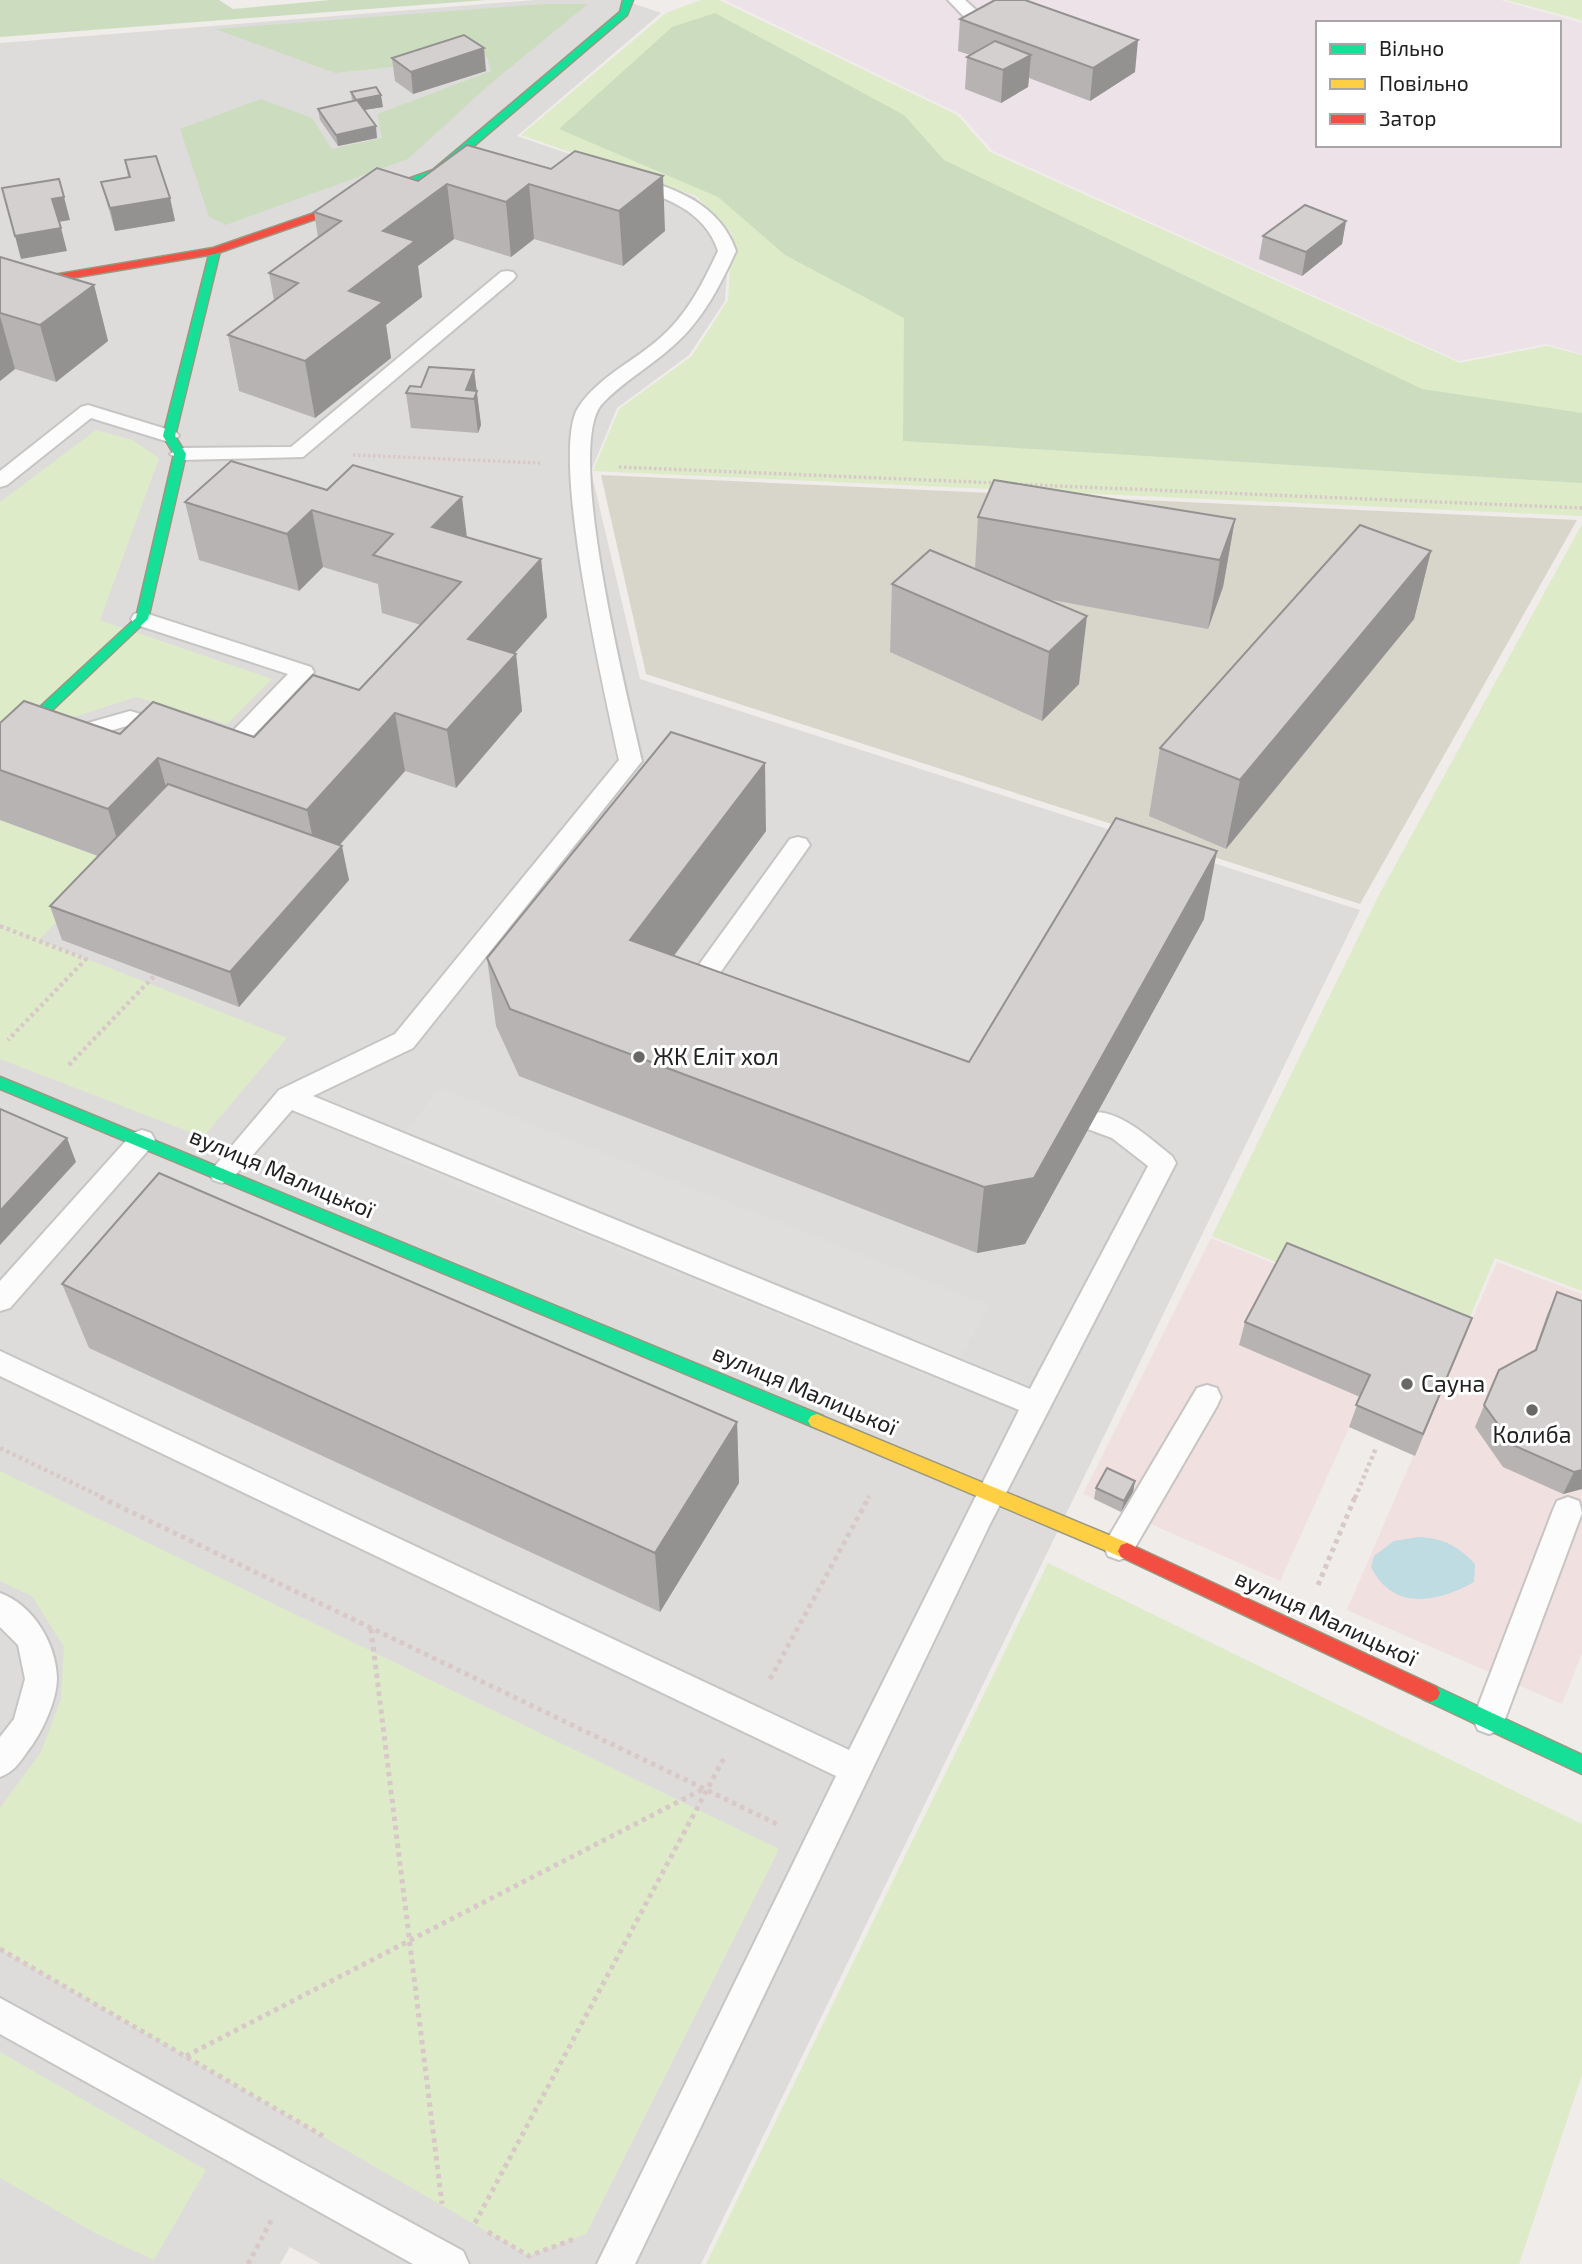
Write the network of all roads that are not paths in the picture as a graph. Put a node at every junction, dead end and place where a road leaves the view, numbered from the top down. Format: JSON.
{"nodes":[{"id":1,"x":628,"y":0,"type":"edge"},
{"id":2,"x":956,"y":0,"type":"edge"},
{"id":3,"x":987,"y":27,"type":"edge"},
{"id":4,"x":453,"y":158,"type":"junction"},
{"id":5,"x":480,"y":161,"type":"edge"},
{"id":6,"x":614,"y":177,"type":"edge"},
{"id":7,"x":215,"y":251,"type":"junction"},
{"id":8,"x":507,"y":276,"type":"dead end"},
{"id":9,"x":0,"y":287,"type":"edge"},
{"id":10,"x":169,"y":436,"type":"junction"},
{"id":11,"x":180,"y":454,"type":"junction"},
{"id":12,"x":0,"y":481,"type":"edge"},
{"id":13,"x":142,"y":619,"type":"junction"},
{"id":14,"x":0,"y":754,"type":"edge"},
{"id":15,"x":798,"y":845,"type":"dead end"},
{"id":16,"x":731,"y":1009,"type":"edge"},
{"id":17,"x":1,"y":1086,"type":"edge"},
{"id":18,"x":288,"y":1097,"type":"junction"},
{"id":19,"x":1094,"y":1121,"type":"edge"},
{"id":20,"x":142,"y":1140,"type":"junction"},
{"id":21,"x":222,"y":1172,"type":"junction"},
{"id":22,"x":0,"y":1300,"type":"edge"},
{"id":23,"x":0,"y":1363,"type":"edge"},
{"id":24,"x":1206,"y":1397,"type":"dead end"},
{"id":25,"x":1035,"y":1404,"type":"junction"},
{"id":26,"x":991,"y":1492,"type":"junction"},
{"id":27,"x":1568,"y":1510,"type":"dead end"},
{"id":28,"x":1119,"y":1547,"type":"junction"},
{"id":29,"x":0,"y":1607,"type":"edge"},
{"id":30,"x":1489,"y":1719,"type":"junction"},
{"id":31,"x":0,"y":1762,"type":"edge"},
{"id":32,"x":1582,"y":1765,"type":"edge"},
{"id":33,"x":857,"y":1770,"type":"junction"},
{"id":34,"x":0,"y":2015,"type":"edge"},
{"id":35,"x":450,"y":2264,"type":"edge"},
{"id":36,"x":616,"y":2264,"type":"edge"}],
"edges":[{"from":1,"to":4,"type":"street"},
{"from":2,"to":3,"type":"lane"},
{"from":4,"to":5,"type":"lane"},
{"from":4,"to":7,"type":"street"},
{"from":6,"to":18,"type":"lane"},
{"from":7,"to":9,"type":"street"},
{"from":7,"to":10,"type":"street"},
{"from":8,"to":11,"type":"lane"},
{"from":10,"to":11,"type":"street"},
{"from":10,"to":12,"type":"lane"},
{"from":11,"to":13,"type":"street"},
{"from":13,"to":14,"type":"street"},
{"from":13,"to":14,"type":"lane"},
{"from":15,"to":16,"type":"lane"},
{"from":17,"to":20,"type":"street","name":"вулиця Малицької"},
{"from":18,"to":21,"type":"lane"},
{"from":18,"to":25,"type":"lane"},
{"from":19,"to":25,"type":"lane"},
{"from":20,"to":21,"type":"street","name":"вулиця Малицької"},
{"from":20,"to":22,"type":"lane"},
{"from":21,"to":26,"type":"street","name":"вулиця Малицької"},
{"from":23,"to":33,"type":"lane"},
{"from":24,"to":28,"type":"lane"},
{"from":25,"to":26,"type":"lane"},
{"from":26,"to":28,"type":"street","name":"вулиця Малицької"},
{"from":26,"to":33,"type":"lane"},
{"from":27,"to":30,"type":"lane"},
{"from":28,"to":30,"type":"street","name":"вулиця Малицької"},
{"from":29,"to":31,"type":"lane"},
{"from":30,"to":32,"type":"street","name":"вулиця Малицької"},
{"from":33,"to":36,"type":"lane"},
{"from":34,"to":35,"type":"lane"}]}
